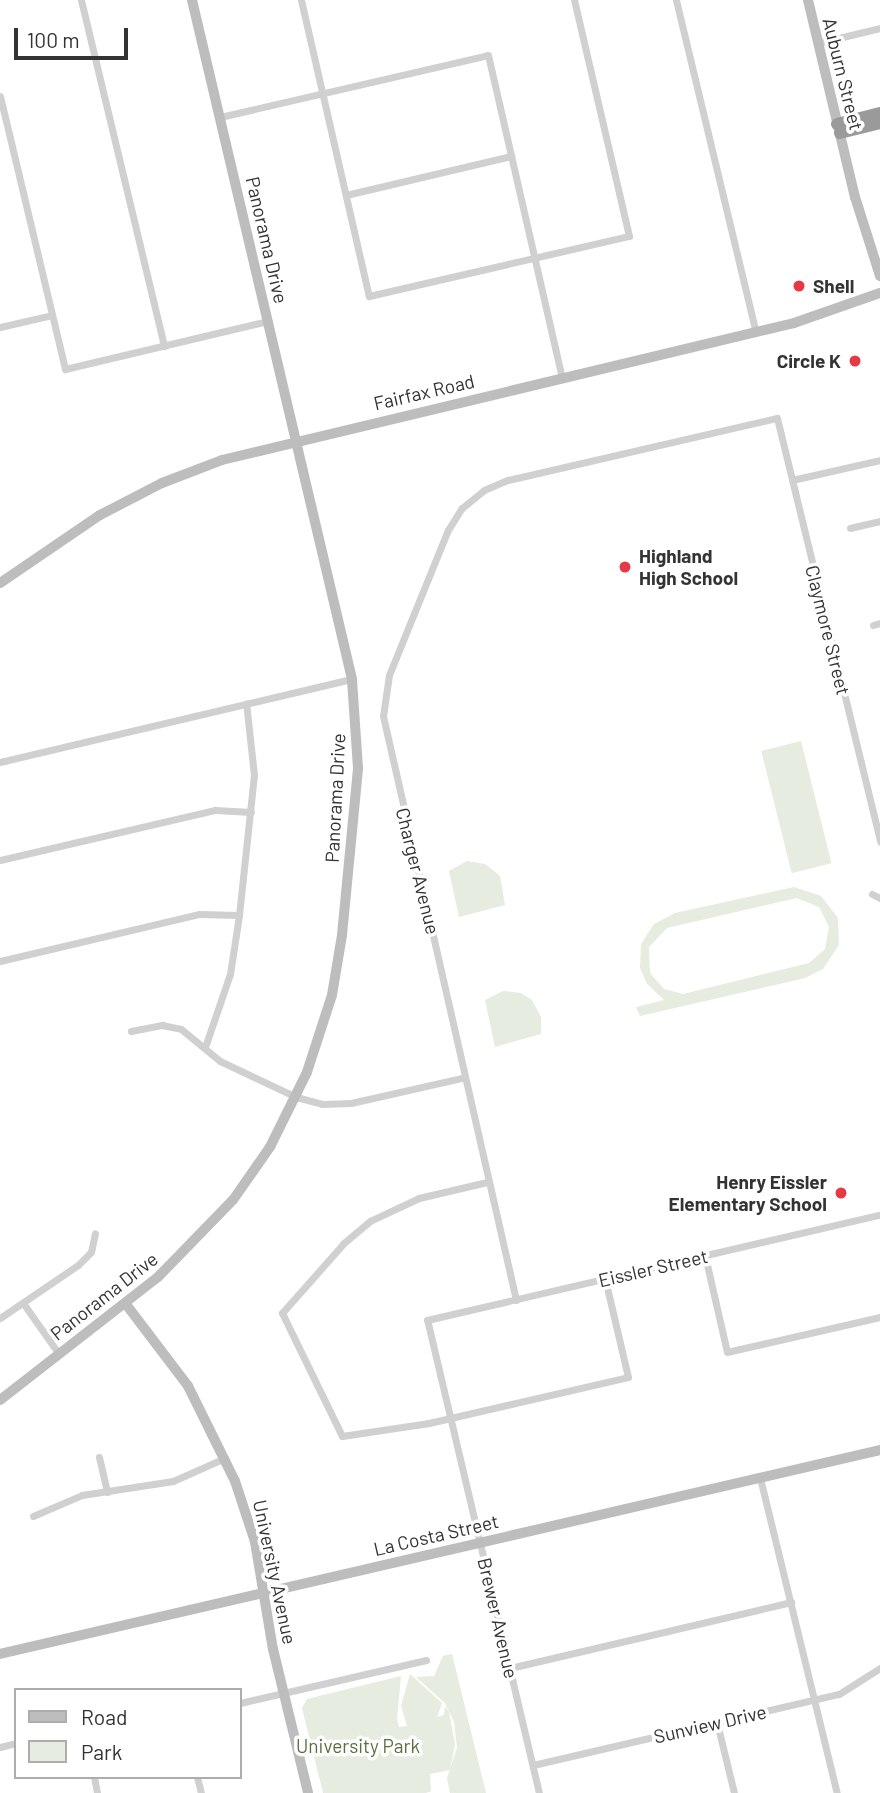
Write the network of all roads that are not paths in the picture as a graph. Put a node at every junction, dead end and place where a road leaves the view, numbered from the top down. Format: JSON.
{"nodes":[{"id":1,"x":81,"y":0,"type":"edge"},
{"id":2,"x":192,"y":0,"type":"edge"},
{"id":3,"x":301,"y":0,"type":"edge"},
{"id":4,"x":574,"y":0,"type":"edge"},
{"id":5,"x":676,"y":0,"type":"edge"},
{"id":6,"x":808,"y":0,"type":"edge"},
{"id":7,"x":880,"y":28,"type":"edge"},
{"id":8,"x":818,"y":43,"type":"junction"},
{"id":9,"x":323,"y":94,"type":"junction"},
{"id":10,"x":0,"y":96,"type":"edge"},
{"id":11,"x":880,"y":113,"type":"edge"},
{"id":12,"x":220,"y":117,"type":"junction"},
{"id":13,"x":880,"y":123,"type":"edge"},
{"id":14,"x":839,"y":128,"type":"junction"},
{"id":15,"x":511,"y":156,"type":"junction"},
{"id":16,"x":346,"y":195,"type":"junction"},
{"id":17,"x":534,"y":258,"type":"junction"},
{"id":18,"x":880,"y":276,"type":"edge"},
{"id":19,"x":880,"y":293,"type":"edge"},
{"id":20,"x":52,"y":315,"type":"junction"},
{"id":21,"x":268,"y":321,"type":"junction"},
{"id":22,"x":0,"y":327,"type":"edge"},
{"id":23,"x":756,"y":332,"type":"junction"},
{"id":24,"x":164,"y":346,"type":"junction"},
{"id":25,"x":562,"y":377,"type":"junction"},
{"id":26,"x":777,"y":418,"type":"joint"},
{"id":27,"x":297,"y":440,"type":"junction"},
{"id":28,"x":880,"y":460,"type":"edge"},
{"id":29,"x":792,"y":480,"type":"junction"},
{"id":30,"x":880,"y":521,"type":"edge"},
{"id":31,"x":849,"y":528,"type":"dead end"},
{"id":32,"x":0,"y":583,"type":"edge"},
{"id":33,"x":352,"y":679,"type":"junction"},
{"id":34,"x":246,"y":703,"type":"junction"},
{"id":35,"x":0,"y":762,"type":"edge"},
{"id":36,"x":251,"y":812,"type":"junction"},
{"id":37,"x":880,"y":842,"type":"edge"},
{"id":38,"x":0,"y":860,"type":"edge"},
{"id":39,"x":239,"y":915,"type":"junction"},
{"id":40,"x":0,"y":961,"type":"edge"},
{"id":41,"x":131,"y":1031,"type":"dead end"},
{"id":42,"x":205,"y":1047,"type":"junction"},
{"id":43,"x":462,"y":1077,"type":"junction"},
{"id":44,"x":296,"y":1097,"type":"junction"},
{"id":45,"x":487,"y":1182,"type":"junction"},
{"id":46,"x":880,"y":1215,"type":"edge"},
{"id":47,"x":95,"y":1233,"type":"dead end"},
{"id":48,"x":705,"y":1256,"type":"junction"},
{"id":49,"x":605,"y":1279,"type":"junction"},
{"id":50,"x":516,"y":1300,"type":"junction"},
{"id":51,"x":23,"y":1303,"type":"junction"},
{"id":52,"x":125,"y":1303,"type":"junction"},
{"id":53,"x":880,"y":1317,"type":"edge"},
{"id":54,"x":0,"y":1318,"type":"edge"},
{"id":55,"x":427,"y":1320,"type":"joint"},
{"id":56,"x":59,"y":1354,"type":"junction"},
{"id":57,"x":0,"y":1400,"type":"edge"},
{"id":58,"x":451,"y":1418,"type":"junction"},
{"id":59,"x":880,"y":1450,"type":"edge"},
{"id":60,"x":99,"y":1457,"type":"dead end"},
{"id":61,"x":226,"y":1457,"type":"junction"},
{"id":62,"x":760,"y":1478,"type":"junction"},
{"id":63,"x":107,"y":1492,"type":"junction"},
{"id":64,"x":33,"y":1516,"type":"dead end"},
{"id":65,"x":481,"y":1542,"type":"junction"},
{"id":66,"x":264,"y":1592,"type":"junction"},
{"id":67,"x":791,"y":1602,"type":"junction"},
{"id":68,"x":0,"y":1654,"type":"edge"},
{"id":69,"x":426,"y":1660,"type":"dead end"},
{"id":70,"x":510,"y":1668,"type":"junction"},
{"id":71,"x":880,"y":1668,"type":"edge"},
{"id":72,"x":284,"y":1693,"type":"junction"},
{"id":73,"x":815,"y":1700,"type":"junction"},
{"id":74,"x":242,"y":1703,"type":"edge"},
{"id":75,"x":717,"y":1723,"type":"junction"},
{"id":76,"x":533,"y":1765,"type":"junction"},
{"id":77,"x":308,"y":1793,"type":"edge"},
{"id":78,"x":539,"y":1793,"type":"edge"},
{"id":79,"x":734,"y":1793,"type":"edge"},
{"id":80,"x":837,"y":1793,"type":"edge"}],
"edges":[{"from":1,"to":24,"type":"street"},
{"from":2,"to":12,"type":"street","name":"Panorama Drive"},
{"from":3,"to":9,"type":"street"},
{"from":4,"to":17,"type":"street"},
{"from":5,"to":23,"type":"street"},
{"from":6,"to":8,"type":"street","name":"Auburn Street"},
{"from":7,"to":8,"type":"street"},
{"from":8,"to":14,"type":"street","name":"Auburn Street"},
{"from":9,"to":12,"type":"street"},
{"from":9,"to":15,"type":"street"},
{"from":9,"to":16,"type":"street"},
{"from":10,"to":20,"type":"street"},
{"from":11,"to":14,"type":"highway"},
{"from":12,"to":21,"type":"street","name":"Panorama Drive"},
{"from":13,"to":14,"type":"highway"},
{"from":14,"to":18,"type":"street","name":"Auburn Street"},
{"from":15,"to":16,"type":"street"},
{"from":15,"to":17,"type":"street"},
{"from":16,"to":17,"type":"street"},
{"from":17,"to":25,"type":"street"},
{"from":19,"to":23,"type":"street","name":"Fairfax Road"},
{"from":20,"to":22,"type":"street"},
{"from":20,"to":24,"type":"street"},
{"from":21,"to":24,"type":"street"},
{"from":21,"to":27,"type":"street","name":"Panorama Drive"},
{"from":23,"to":25,"type":"street","name":"Fairfax Road"},
{"from":25,"to":27,"type":"street","name":"Fairfax Road"},
{"from":26,"to":29,"type":"street","name":"Claymore Street"},
{"from":26,"to":43,"type":"street","name":"Charger Avenue"},
{"from":27,"to":32,"type":"street","name":"Fairfax Road"},
{"from":27,"to":33,"type":"street","name":"Panorama Drive"},
{"from":28,"to":29,"type":"street"},
{"from":29,"to":37,"type":"street","name":"Claymore Street"},
{"from":30,"to":31,"type":"street"},
{"from":33,"to":34,"type":"street"},
{"from":33,"to":44,"type":"street","name":"Panorama Drive"},
{"from":34,"to":35,"type":"street"},
{"from":34,"to":36,"type":"street"},
{"from":36,"to":38,"type":"street"},
{"from":36,"to":39,"type":"street"},
{"from":39,"to":40,"type":"street"},
{"from":39,"to":42,"type":"street"},
{"from":41,"to":42,"type":"street"},
{"from":42,"to":44,"type":"street"},
{"from":43,"to":44,"type":"street"},
{"from":43,"to":45,"type":"street","name":"Charger Avenue"},
{"from":44,"to":52,"type":"street","name":"Panorama Drive"},
{"from":45,"to":50,"type":"street","name":"Charger Avenue"},
{"from":45,"to":58,"type":"street"},
{"from":46,"to":48,"type":"street","name":"Eissler Street"},
{"from":47,"to":51,"type":"street"},
{"from":48,"to":49,"type":"street","name":"Eissler Street"},
{"from":48,"to":53,"type":"street"},
{"from":49,"to":50,"type":"street","name":"Eissler Street"},
{"from":49,"to":58,"type":"street"},
{"from":50,"to":55,"type":"street","name":"Eissler Street"},
{"from":51,"to":54,"type":"street"},
{"from":51,"to":56,"type":"street"},
{"from":52,"to":56,"type":"street","name":"Panorama Drive"},
{"from":52,"to":61,"type":"street","name":"University Avenue"},
{"from":55,"to":58,"type":"street","name":"Brewer Avenue"},
{"from":56,"to":57,"type":"street","name":"Panorama Drive"},
{"from":58,"to":65,"type":"street","name":"Brewer Avenue"},
{"from":59,"to":62,"type":"street","name":"La Costa Street"},
{"from":60,"to":63,"type":"street"},
{"from":61,"to":63,"type":"street"},
{"from":61,"to":66,"type":"street","name":"University Avenue"},
{"from":62,"to":65,"type":"street","name":"La Costa Street"},
{"from":62,"to":67,"type":"street"},
{"from":63,"to":64,"type":"street"},
{"from":65,"to":66,"type":"street","name":"La Costa Street"},
{"from":65,"to":70,"type":"street","name":"Brewer Avenue"},
{"from":66,"to":68,"type":"street","name":"La Costa Street"},
{"from":66,"to":72,"type":"street","name":"University Avenue"},
{"from":67,"to":70,"type":"street"},
{"from":67,"to":73,"type":"street"},
{"from":69,"to":72,"type":"street"},
{"from":70,"to":76,"type":"street","name":"Brewer Avenue"},
{"from":71,"to":73,"type":"street","name":"Sunview Drive"},
{"from":72,"to":74,"type":"street"},
{"from":72,"to":77,"type":"street","name":"University Avenue"},
{"from":73,"to":75,"type":"street","name":"Sunview Drive"},
{"from":73,"to":80,"type":"street"},
{"from":75,"to":76,"type":"street","name":"Sunview Drive"},
{"from":75,"to":79,"type":"street"},
{"from":76,"to":78,"type":"street","name":"Brewer Avenue"}]}
